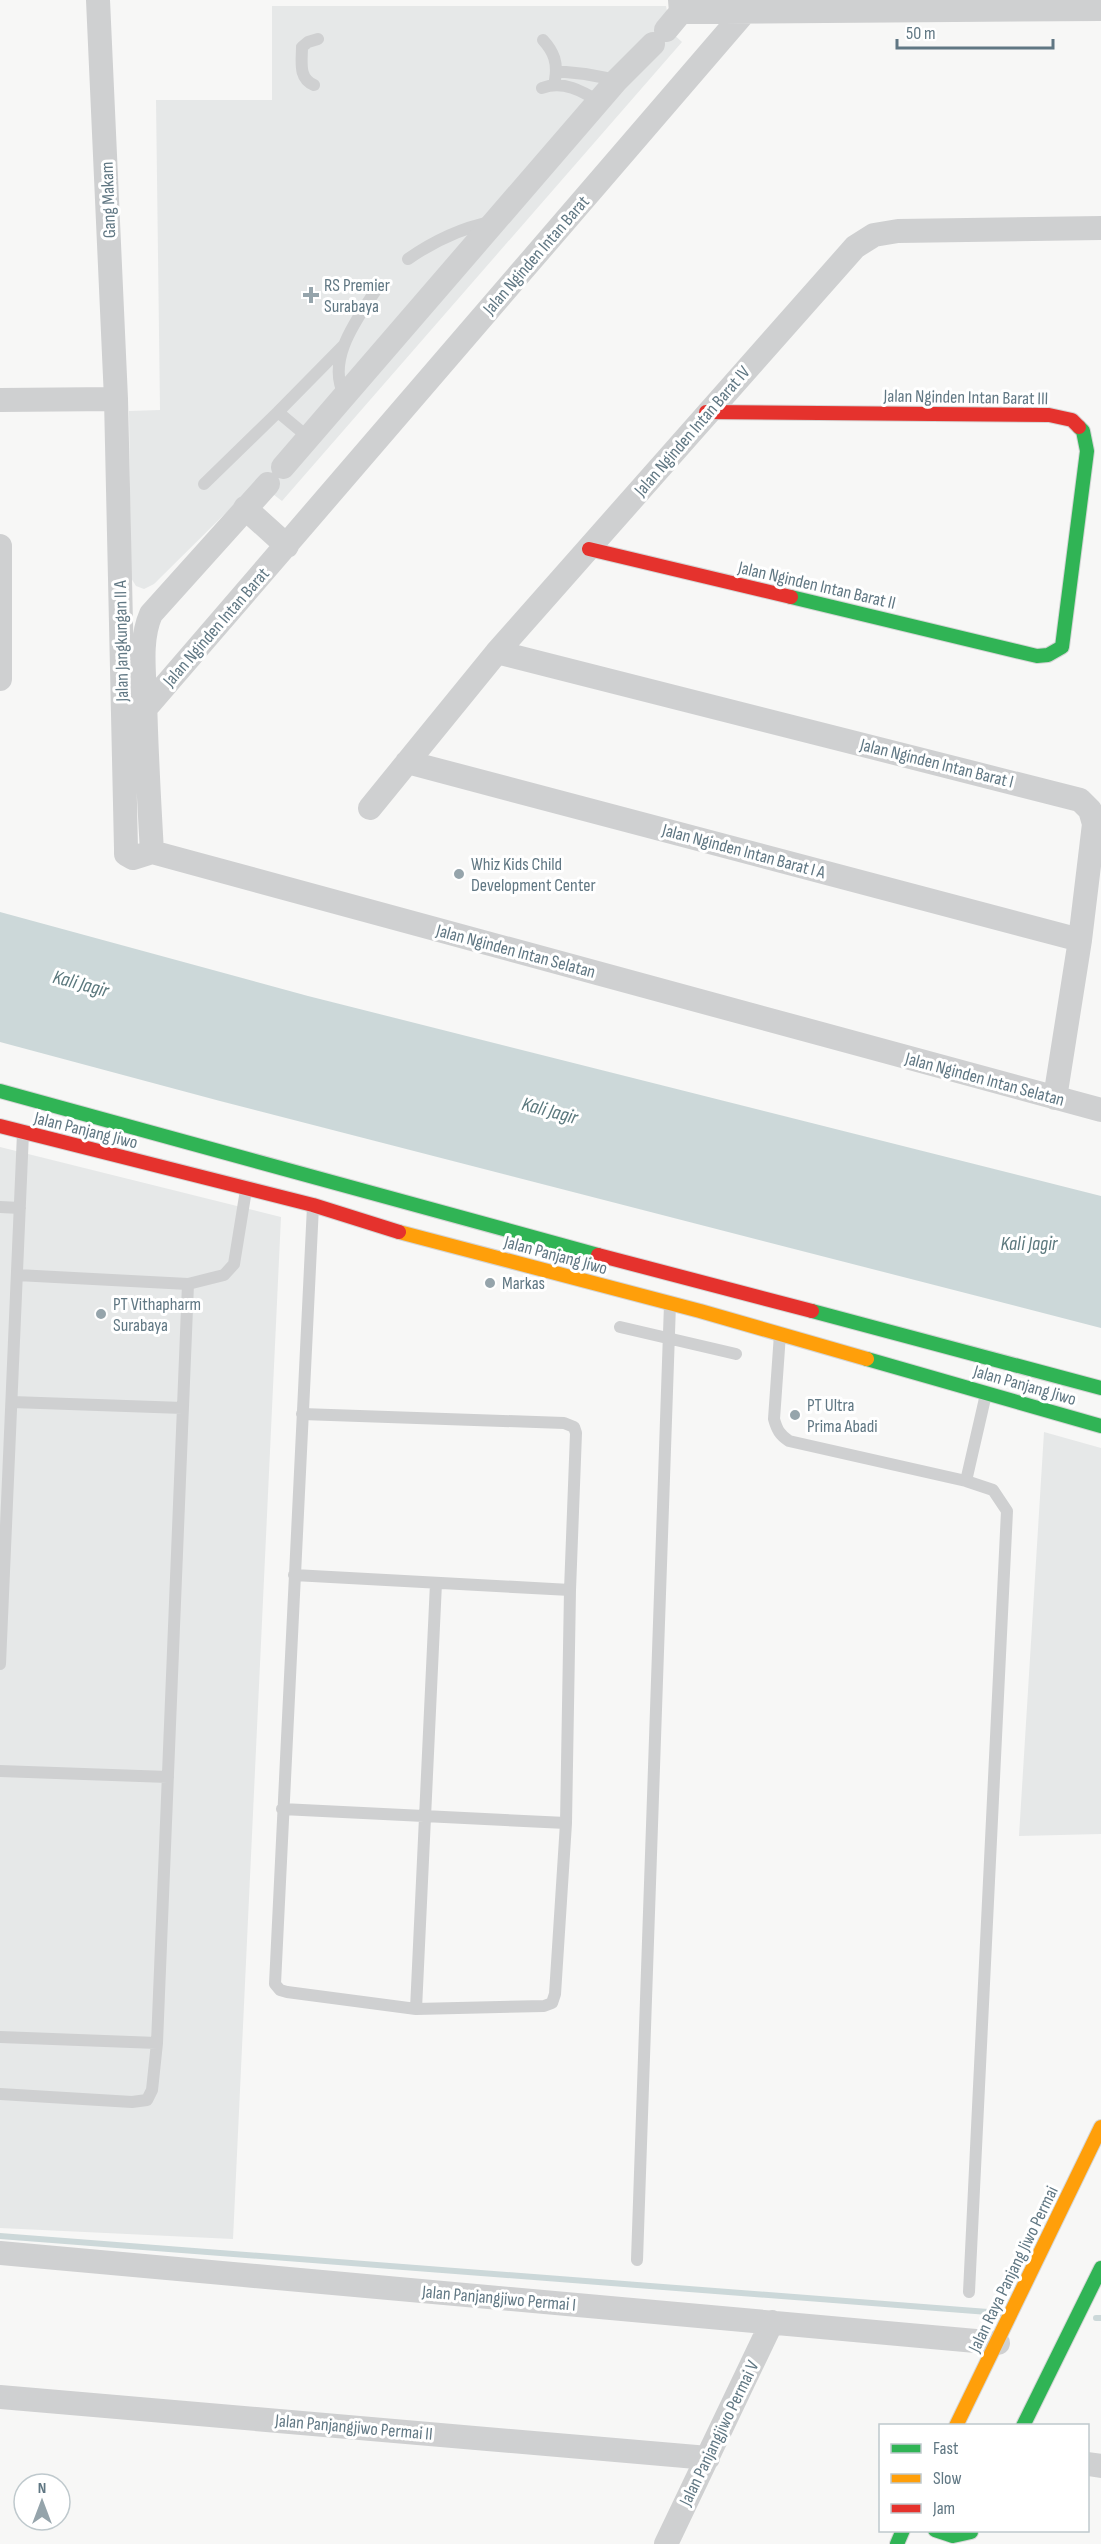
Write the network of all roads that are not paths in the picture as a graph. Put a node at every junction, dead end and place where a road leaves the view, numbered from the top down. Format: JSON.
{"nodes":[{"id":1,"x":98,"y":0,"type":"edge"},
{"id":2,"x":1101,"y":9,"type":"edge"},
{"id":3,"x":744,"y":13,"type":"junction"},
{"id":4,"x":670,"y":21,"type":"edge"},
{"id":5,"x":318,"y":39,"type":"dead end"},
{"id":6,"x":543,"y":40,"type":"dead end"},
{"id":7,"x":617,"y":80,"type":"junction"},
{"id":8,"x":551,"y":81,"type":"junction"},
{"id":9,"x":314,"y":84,"type":"dead end"},
{"id":10,"x":600,"y":102,"type":"junction"},
{"id":11,"x":497,"y":221,"type":"junction"},
{"id":12,"x":1101,"y":228,"type":"edge"},
{"id":13,"x":408,"y":259,"type":"dead end"},
{"id":14,"x":376,"y":290,"type":"dead end"},
{"id":15,"x":344,"y":345,"type":"junction"},
{"id":16,"x":345,"y":396,"type":"junction"},
{"id":17,"x":116,"y":399,"type":"junction"},
{"id":18,"x":0,"y":400,"type":"edge"},
{"id":19,"x":278,"y":412,"type":"junction"},
{"id":20,"x":706,"y":412,"type":"junction"},
{"id":21,"x":309,"y":438,"type":"junction"},
{"id":22,"x":204,"y":484,"type":"dead end"},
{"id":23,"x":245,"y":508,"type":"junction"},
{"id":24,"x":0,"y":546,"type":"edge"},
{"id":25,"x":287,"y":546,"type":"junction"},
{"id":26,"x":589,"y":549,"type":"junction"},
{"id":27,"x":497,"y":652,"type":"junction"},
{"id":28,"x":1037,"y":656,"type":"joint"},
{"id":29,"x":0,"y":679,"type":"edge"},
{"id":30,"x":145,"y":709,"type":"junction"},
{"id":31,"x":407,"y":762,"type":"junction"},
{"id":32,"x":370,"y":808,"type":"dead end"},
{"id":33,"x":152,"y":852,"type":"junction"},
{"id":34,"x":1080,"y":940,"type":"junction"},
{"id":35,"x":0,"y":1091,"type":"edge"},
{"id":36,"x":1055,"y":1098,"type":"junction"},
{"id":37,"x":1101,"y":1110,"type":"edge"},
{"id":38,"x":0,"y":1126,"type":"edge"},
{"id":39,"x":23,"y":1133,"type":"junction"},
{"id":40,"x":247,"y":1189,"type":"junction"},
{"id":41,"x":313,"y":1204,"type":"junction"},
{"id":42,"x":0,"y":1207,"type":"edge"},
{"id":43,"x":20,"y":1208,"type":"junction"},
{"id":44,"x":379,"y":1211,"type":"junction"},
{"id":45,"x":425,"y":1224,"type":"junction"},
{"id":46,"x":17,"y":1275,"type":"junction"},
{"id":47,"x":188,"y":1284,"type":"junction"},
{"id":48,"x":670,"y":1303,"type":"junction"},
{"id":49,"x":620,"y":1327,"type":"dead end"},
{"id":50,"x":780,"y":1334,"type":"junction"},
{"id":51,"x":669,"y":1339,"type":"junction"},
{"id":52,"x":735,"y":1354,"type":"dead end"},
{"id":53,"x":1101,"y":1388,"type":"edge"},
{"id":54,"x":986,"y":1393,"type":"junction"},
{"id":55,"x":12,"y":1402,"type":"junction"},
{"id":56,"x":183,"y":1408,"type":"junction"},
{"id":57,"x":302,"y":1414,"type":"junction"},
{"id":58,"x":1101,"y":1426,"type":"edge"},
{"id":59,"x":966,"y":1481,"type":"junction"},
{"id":60,"x":294,"y":1575,"type":"junction"},
{"id":61,"x":436,"y":1583,"type":"junction"},
{"id":62,"x":570,"y":1590,"type":"junction"},
{"id":63,"x":1,"y":1642,"type":"edge"},
{"id":64,"x":0,"y":1664,"type":"edge"},
{"id":65,"x":0,"y":1771,"type":"edge"},
{"id":66,"x":168,"y":1777,"type":"junction"},
{"id":67,"x":282,"y":1809,"type":"junction"},
{"id":68,"x":425,"y":1816,"type":"junction"},
{"id":69,"x":566,"y":1823,"type":"junction"},
{"id":70,"x":416,"y":2009,"type":"junction"},
{"id":71,"x":0,"y":2037,"type":"edge"},
{"id":72,"x":157,"y":2043,"type":"junction"},
{"id":73,"x":0,"y":2094,"type":"edge"},
{"id":74,"x":1101,"y":2127,"type":"edge"},
{"id":75,"x":0,"y":2253,"type":"edge"},
{"id":76,"x":637,"y":2260,"type":"dead end"},
{"id":77,"x":1101,"y":2268,"type":"edge"},
{"id":78,"x":969,"y":2292,"type":"dead end"},
{"id":79,"x":772,"y":2322,"type":"junction"},
{"id":80,"x":998,"y":2343,"type":"junction"},
{"id":81,"x":0,"y":2397,"type":"edge"},
{"id":82,"x":957,"y":2424,"type":"edge"},
{"id":83,"x":1024,"y":2424,"type":"edge"},
{"id":84,"x":708,"y":2458,"type":"junction"},
{"id":85,"x":941,"y":2532,"type":"edge"},
{"id":86,"x":969,"y":2536,"type":"edge"},
{"id":87,"x":666,"y":2544,"type":"edge"}],
"edges":[{"from":1,"to":17,"type":"street","name":"Gang Makam"},
{"from":2,"to":3,"type":"street"},
{"from":3,"to":4,"type":"street"},
{"from":3,"to":25,"type":"street","name":"Jalan Nginden Intan Barat"},
{"from":4,"to":7,"type":"street"},
{"from":5,"to":9,"type":"lane"},
{"from":6,"to":8,"type":"lane"},
{"from":7,"to":8,"type":"lane"},
{"from":7,"to":10,"type":"street"},
{"from":8,"to":10,"type":"lane"},
{"from":10,"to":11,"type":"street"},
{"from":11,"to":13,"type":"lane"},
{"from":11,"to":16,"type":"street"},
{"from":12,"to":20,"type":"street","name":"Jalan Nginden Intan Barat IV"},
{"from":14,"to":15,"type":"lane"},
{"from":15,"to":16,"type":"lane"},
{"from":15,"to":19,"type":"lane"},
{"from":16,"to":21,"type":"street"},
{"from":17,"to":18,"type":"street"},
{"from":17,"to":33,"type":"street","name":"Jalan Jangkungan II A"},
{"from":19,"to":21,"type":"lane"},
{"from":19,"to":22,"type":"lane"},
{"from":20,"to":26,"type":"street","name":"Jalan Nginden Intan Barat IV"},
{"from":20,"to":28,"type":"main road","name":"Jalan Nginden Intan Barat III"},
{"from":21,"to":23,"type":"street"},
{"from":23,"to":25,"type":"street"},
{"from":23,"to":30,"type":"street"},
{"from":24,"to":29,"type":"street"},
{"from":25,"to":30,"type":"street","name":"Jalan Nginden Intan Barat"},
{"from":26,"to":27,"type":"street","name":"Jalan Nginden Intan Barat IV"},
{"from":26,"to":28,"type":"main road","name":"Jalan Nginden Intan Barat II"},
{"from":27,"to":31,"type":"street","name":"Jalan Nginden Intan Barat IV"},
{"from":27,"to":34,"type":"street","name":"Jalan Nginden Intan Barat I"},
{"from":30,"to":33,"type":"street"},
{"from":31,"to":32,"type":"street","name":"Jalan Nginden Intan Barat IV"},
{"from":31,"to":34,"type":"street","name":"Jalan Nginden Intan Barat I A"},
{"from":33,"to":36,"type":"street","name":"Jalan Nginden Intan Selatan"},
{"from":34,"to":36,"type":"street","name":"Jalan Nginden Intan Barat I"},
{"from":35,"to":44,"type":"main road","name":"Jalan Panjang Jiwo"},
{"from":36,"to":37,"type":"street","name":"Jalan Nginden Intan Selatan"},
{"from":38,"to":39,"type":"main road","name":"Jalan Panjang Jiwo"},
{"from":39,"to":40,"type":"main road","name":"Jalan Panjang Jiwo"},
{"from":39,"to":43,"type":"lane"},
{"from":40,"to":41,"type":"main road","name":"Jalan Panjang Jiwo"},
{"from":40,"to":47,"type":"lane"},
{"from":41,"to":44,"type":"main road","name":"Jalan Panjang Jiwo"},
{"from":41,"to":57,"type":"lane"},
{"from":42,"to":43,"type":"lane"},
{"from":43,"to":46,"type":"lane"},
{"from":44,"to":45,"type":"main road","name":"Jalan Panjang Jiwo"},
{"from":44,"to":45,"type":"main road","name":"Jalan Panjang Jiwo"},
{"from":45,"to":48,"type":"main road","name":"Jalan Panjang Jiwo"},
{"from":45,"to":53,"type":"main road","name":"Jalan Panjang Jiwo"},
{"from":46,"to":47,"type":"lane"},
{"from":46,"to":55,"type":"lane"},
{"from":47,"to":56,"type":"lane"},
{"from":48,"to":50,"type":"main road","name":"Jalan Panjang Jiwo"},
{"from":48,"to":51,"type":"lane"},
{"from":49,"to":51,"type":"lane"},
{"from":50,"to":54,"type":"main road","name":"Jalan Panjang Jiwo"},
{"from":50,"to":59,"type":"lane"},
{"from":51,"to":52,"type":"lane"},
{"from":51,"to":76,"type":"lane"},
{"from":54,"to":58,"type":"main road","name":"Jalan Panjang Jiwo"},
{"from":54,"to":59,"type":"lane"},
{"from":55,"to":56,"type":"lane"},
{"from":55,"to":63,"type":"lane"},
{"from":56,"to":66,"type":"lane"},
{"from":57,"to":60,"type":"lane"},
{"from":57,"to":62,"type":"lane"},
{"from":59,"to":78,"type":"lane"},
{"from":60,"to":61,"type":"lane"},
{"from":60,"to":67,"type":"lane"},
{"from":61,"to":62,"type":"lane"},
{"from":61,"to":68,"type":"lane"},
{"from":62,"to":69,"type":"lane"},
{"from":63,"to":64,"type":"lane"},
{"from":65,"to":66,"type":"lane"},
{"from":66,"to":72,"type":"lane"},
{"from":67,"to":68,"type":"lane"},
{"from":67,"to":70,"type":"lane"},
{"from":68,"to":69,"type":"lane"},
{"from":68,"to":70,"type":"lane"},
{"from":69,"to":70,"type":"lane"},
{"from":71,"to":72,"type":"lane"},
{"from":72,"to":73,"type":"lane"},
{"from":74,"to":80,"type":"main road","name":"Jalan Raya Panjang Jiwo Permai"},
{"from":75,"to":79,"type":"street","name":"Jalan Panjangjiwo Permai I"},
{"from":77,"to":83,"type":"main road"},
{"from":79,"to":80,"type":"street","name":"Jalan Panjangjiwo Permai I"},
{"from":79,"to":84,"type":"street","name":"Jalan Panjangjiwo Permai V"},
{"from":80,"to":82,"type":"main road","name":"Jalan Raya Panjang Jiwo Permai"},
{"from":81,"to":84,"type":"street","name":"Jalan Panjangjiwo Permai II"},
{"from":84,"to":87,"type":"street","name":"Jalan Panjangjiwo Permai V"},
{"from":85,"to":86,"type":"main road"}]}
